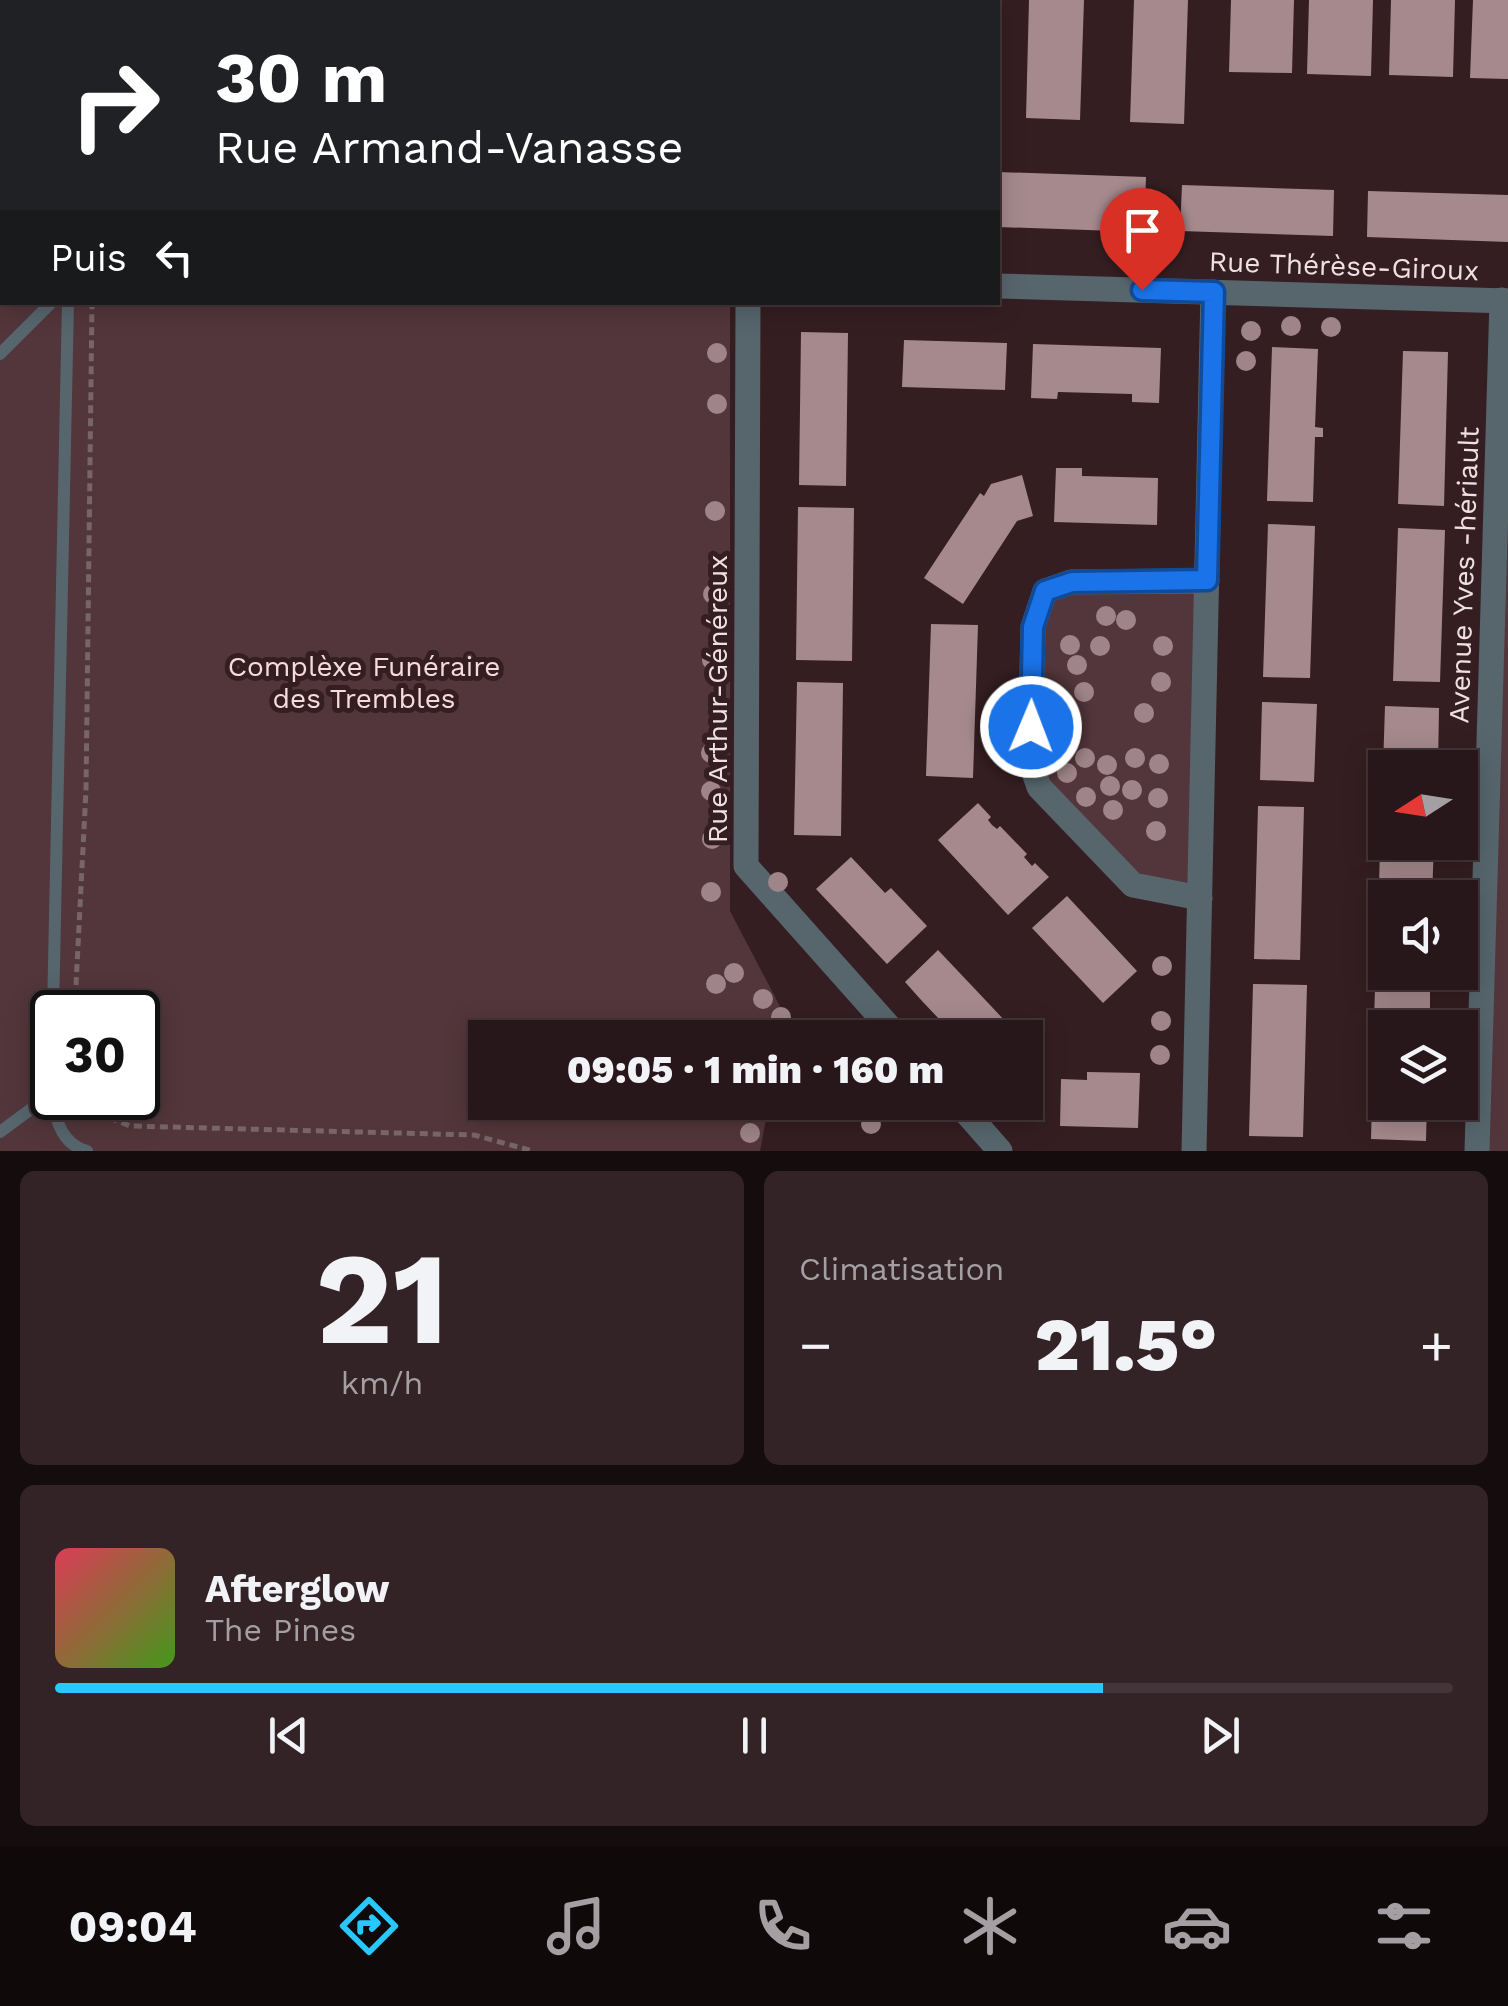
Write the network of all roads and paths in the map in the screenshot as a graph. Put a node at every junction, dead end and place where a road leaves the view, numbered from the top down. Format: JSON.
{"nodes":[{"id":1,"x":1000,"y":286,"type":"edge"},
{"id":2,"x":1214,"y":292,"type":"junction"},
{"id":3,"x":1505,"y":300,"type":"edge"},
{"id":4,"x":49,"y":305,"type":"edge"},
{"id":5,"x":68,"y":305,"type":"edge"},
{"id":6,"x":92,"y":305,"type":"edge"},
{"id":7,"x":748,"y":305,"type":"edge"},
{"id":8,"x":0,"y":354,"type":"edge"},
{"id":9,"x":1207,"y":580,"type":"junction"},
{"id":10,"x":1200,"y":898,"type":"junction"},
{"id":11,"x":53,"y":990,"type":"edge"},
{"id":12,"x":76,"y":990,"type":"edge"},
{"id":13,"x":883,"y":1020,"type":"edge"},
{"id":14,"x":30,"y":1110,"type":"edge"},
{"id":15,"x":56,"y":1120,"type":"edge"},
{"id":16,"x":116,"y":1120,"type":"edge"},
{"id":17,"x":973,"y":1120,"type":"edge"},
{"id":18,"x":0,"y":1132,"type":"edge"},
{"id":19,"x":87,"y":1151,"type":"edge"},
{"id":20,"x":533,"y":1151,"type":"edge"},
{"id":21,"x":1000,"y":1151,"type":"edge"},
{"id":22,"x":1194,"y":1151,"type":"edge"},
{"id":23,"x":1477,"y":1151,"type":"edge"}],
"edges":[{"from":1,"to":2,"type":"street","name":"Rue Thérèse-Giroux"},
{"from":2,"to":3,"type":"street","name":"Rue Thérèse-Giroux"},
{"from":2,"to":9,"type":"street"},
{"from":3,"to":23,"type":"street","name":"Avenue Yves -hériault"},
{"from":4,"to":8,"type":"lane"},
{"from":5,"to":11,"type":"lane"},
{"from":6,"to":12,"type":"path"},
{"from":7,"to":13,"type":"street","name":"Rue Arthur-Généreux"},
{"from":9,"to":10,"type":"street"},
{"from":9,"to":10,"type":"street"},
{"from":10,"to":22,"type":"street"},
{"from":14,"to":18,"type":"lane"},
{"from":15,"to":19,"type":"lane"},
{"from":16,"to":20,"type":"path"},
{"from":17,"to":21,"type":"street"}]}
